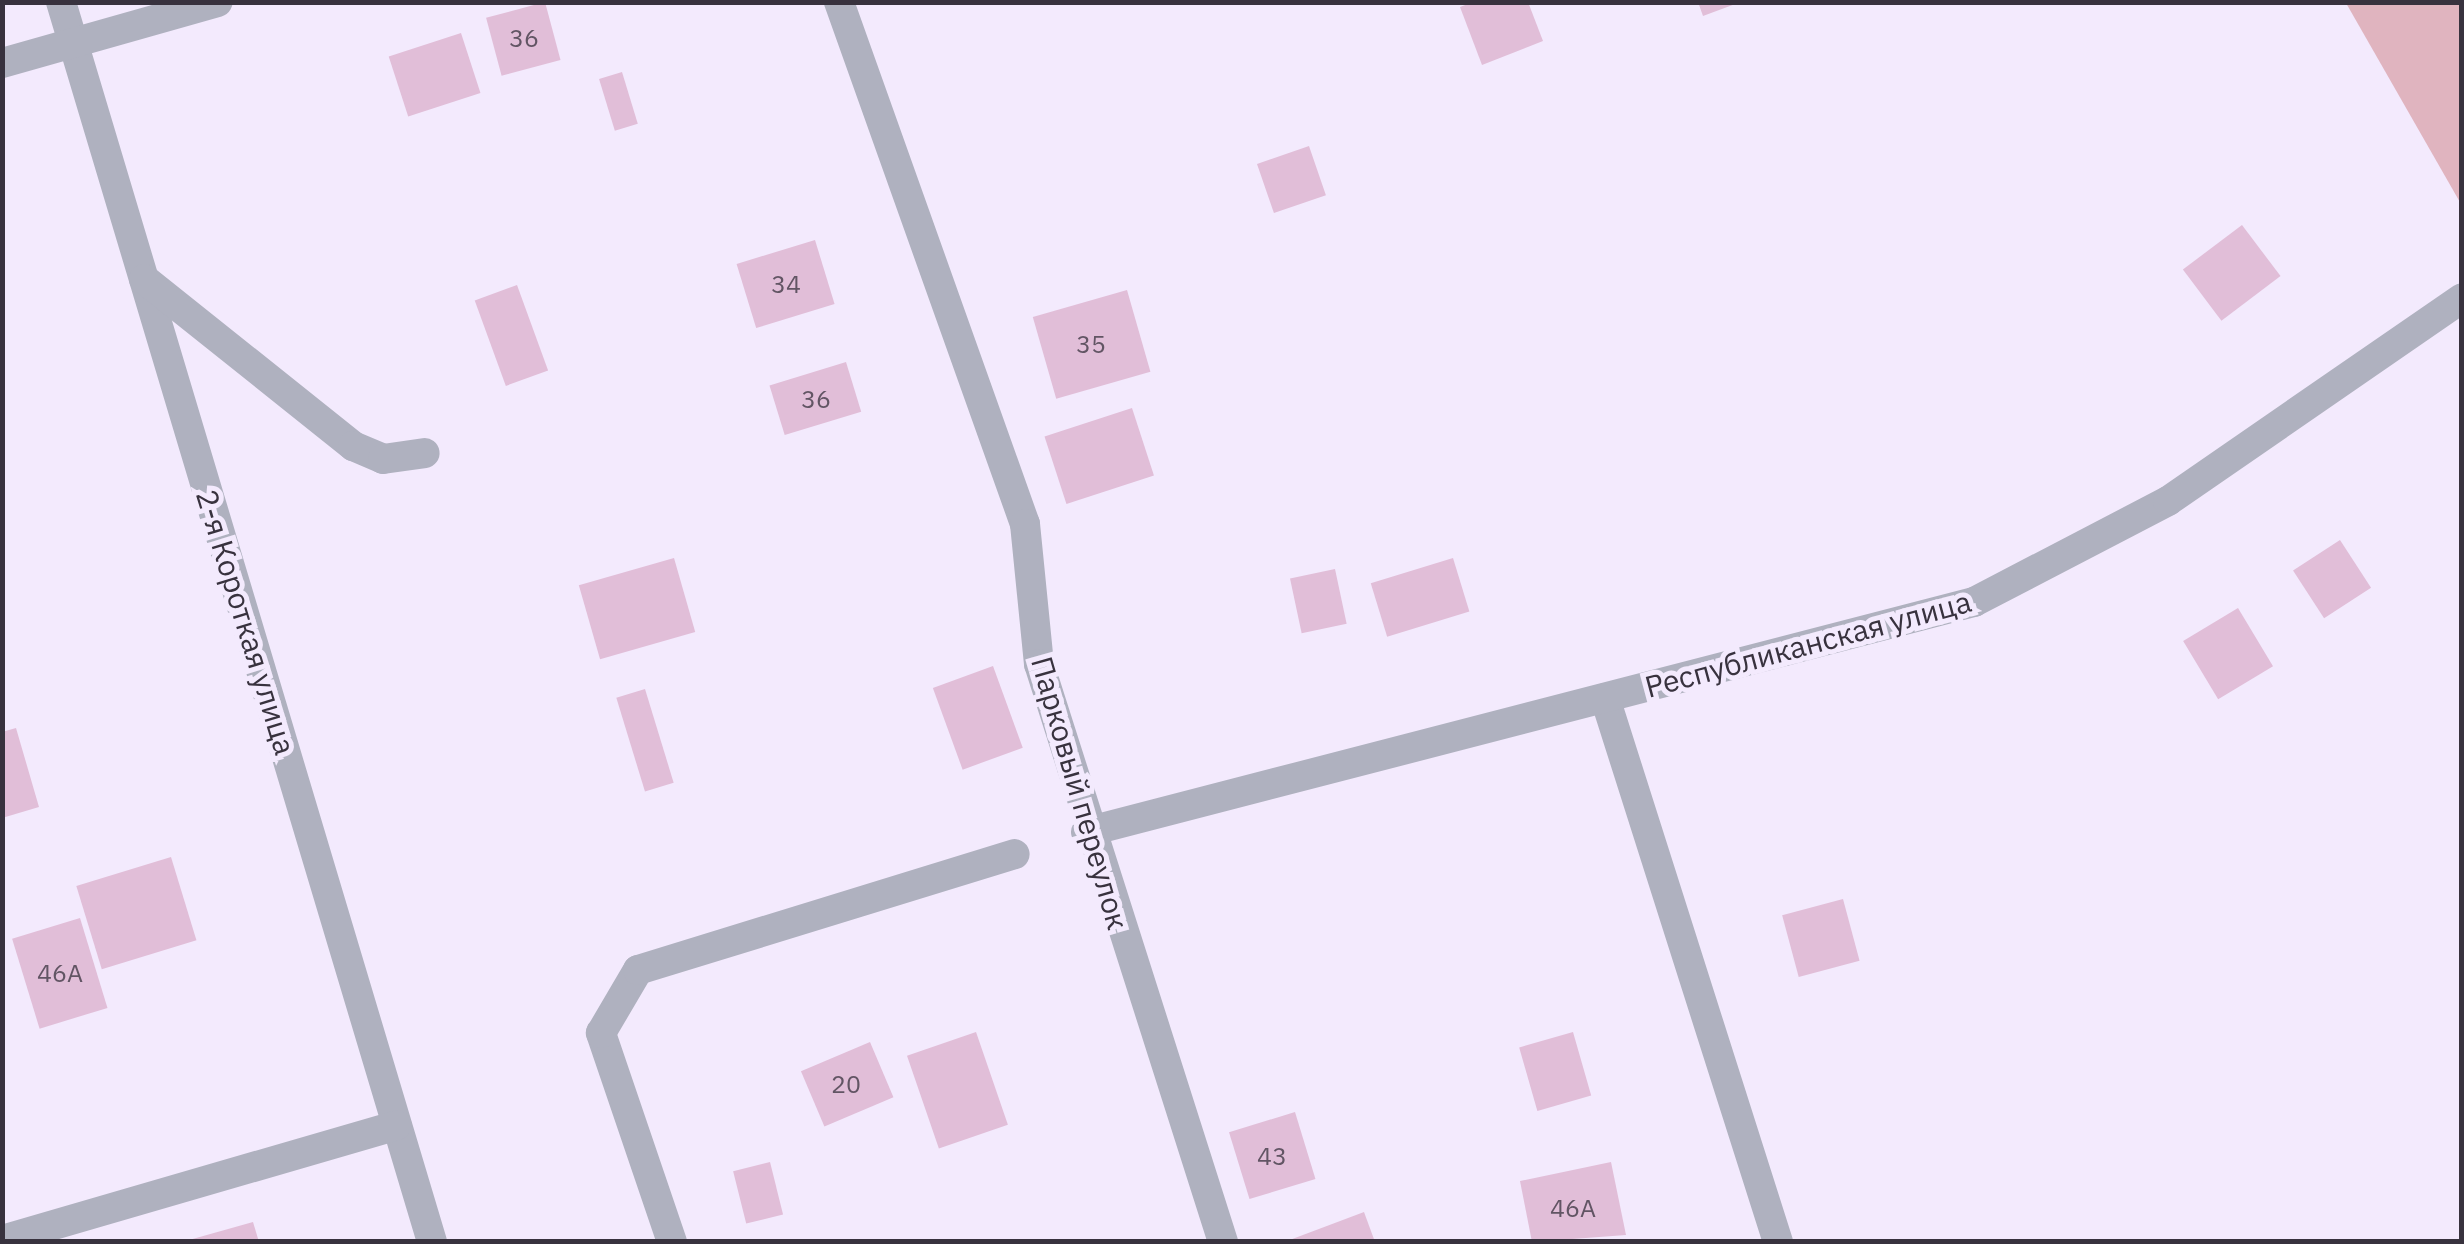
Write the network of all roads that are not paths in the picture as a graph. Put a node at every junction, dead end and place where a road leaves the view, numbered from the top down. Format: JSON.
{"nodes":[{"id":1,"x":61,"y":2,"type":"edge"},
{"id":2,"x":218,"y":2,"type":"edge"},
{"id":3,"x":839,"y":2,"type":"edge"},
{"id":4,"x":73,"y":42,"type":"junction"},
{"id":5,"x":2,"y":63,"type":"edge"},
{"id":6,"x":144,"y":279,"type":"junction"},
{"id":7,"x":2462,"y":298,"type":"edge"},
{"id":8,"x":425,"y":453,"type":"dead end"},
{"id":9,"x":1606,"y":698,"type":"junction"},
{"id":10,"x":1086,"y":832,"type":"junction"},
{"id":11,"x":1016,"y":854,"type":"dead end"},
{"id":12,"x":396,"y":1125,"type":"junction"},
{"id":13,"x":2,"y":1240,"type":"edge"},
{"id":14,"x":432,"y":1242,"type":"edge"},
{"id":15,"x":672,"y":1242,"type":"edge"},
{"id":16,"x":1223,"y":1242,"type":"edge"},
{"id":17,"x":1778,"y":1242,"type":"edge"}],
"edges":[{"from":1,"to":4,"type":"street","name":"2-я Короткая улица"},
{"from":2,"to":4,"type":"street"},
{"from":3,"to":10,"type":"street","name":"Парковый переулок"},
{"from":4,"to":5,"type":"street"},
{"from":4,"to":6,"type":"street","name":"2-я Короткая улица"},
{"from":6,"to":8,"type":"street"},
{"from":6,"to":12,"type":"street","name":"2-я Короткая улица"},
{"from":7,"to":9,"type":"street","name":"Республиканская улица"},
{"from":9,"to":10,"type":"street","name":"Республиканская улица"},
{"from":9,"to":17,"type":"street"},
{"from":10,"to":16,"type":"street","name":"Парковый переулок"},
{"from":11,"to":15,"type":"street"},
{"from":12,"to":13,"type":"street"},
{"from":12,"to":14,"type":"street","name":"2-я Короткая улица"}]}
